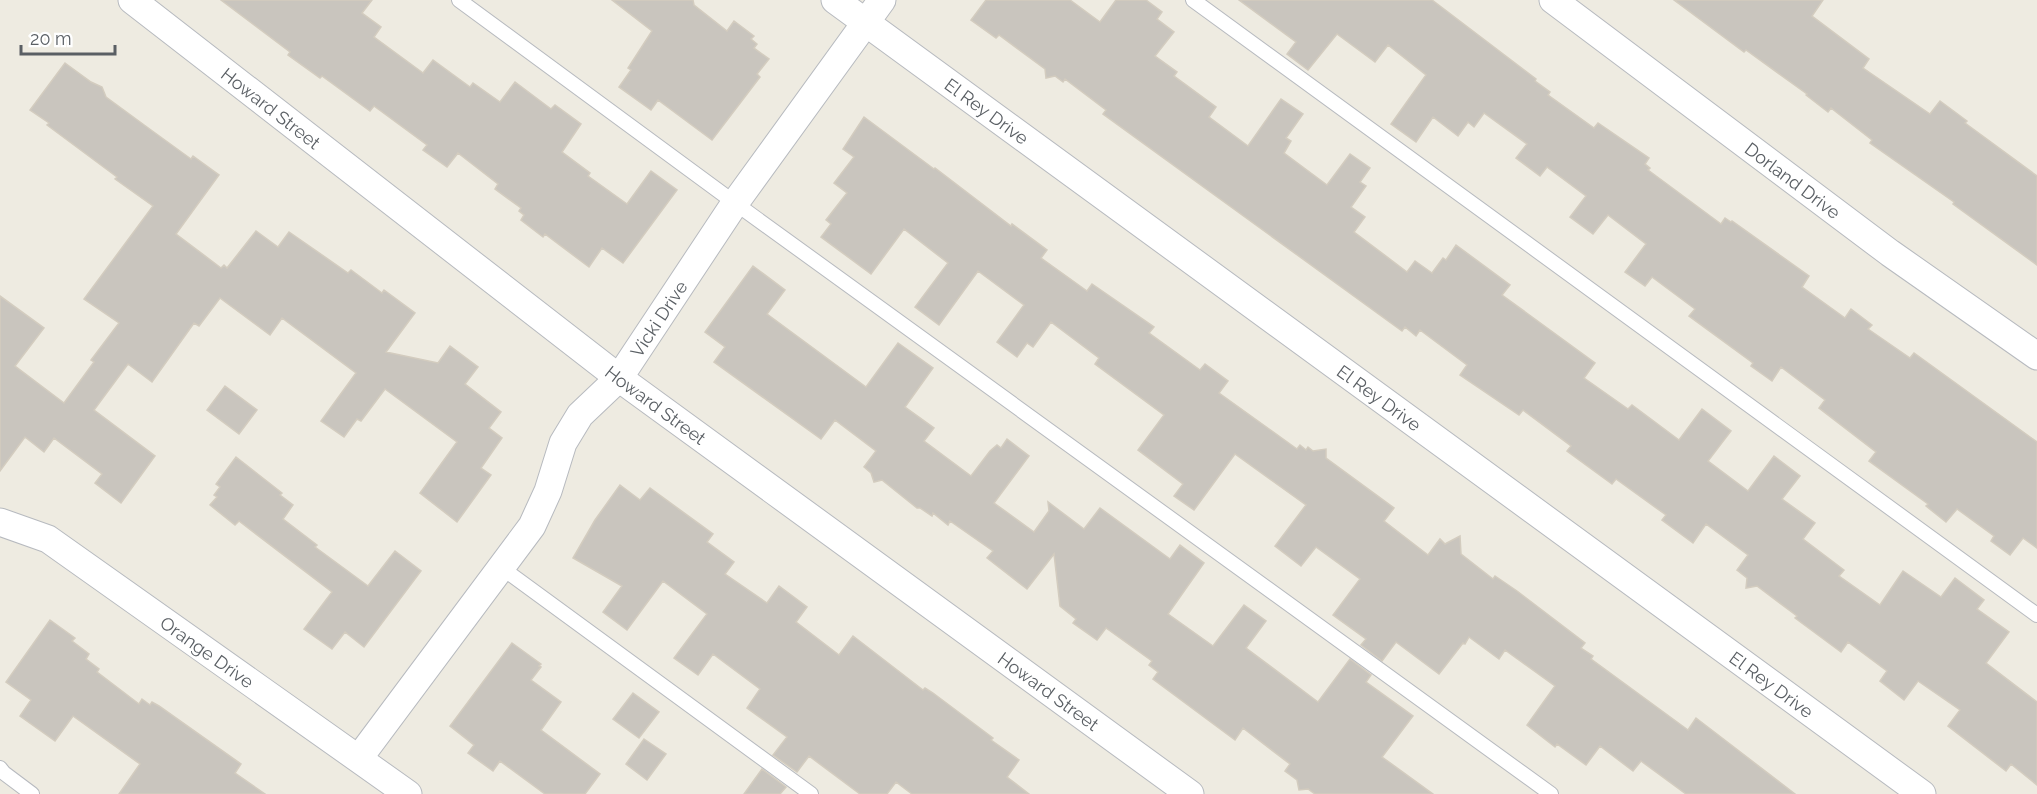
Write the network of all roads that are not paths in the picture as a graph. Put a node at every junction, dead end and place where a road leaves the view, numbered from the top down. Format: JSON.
{"nodes":[{"id":1,"x":132,"y":0,"type":"edge"},
{"id":2,"x":459,"y":0,"type":"edge"},
{"id":3,"x":835,"y":0,"type":"edge"},
{"id":4,"x":882,"y":0,"type":"edge"},
{"id":5,"x":1193,"y":0,"type":"edge"},
{"id":6,"x":1553,"y":0,"type":"edge"},
{"id":7,"x":865,"y":22,"type":"junction"},
{"id":8,"x":735,"y":203,"type":"junction"},
{"id":9,"x":2037,"y":356,"type":"edge"},
{"id":10,"x":619,"y":378,"type":"junction"},
{"id":11,"x":0,"y":522,"type":"edge"},
{"id":12,"x":502,"y":568,"type":"junction"},
{"id":13,"x":2037,"y":615,"type":"edge"},
{"id":14,"x":359,"y":758,"type":"junction"},
{"id":15,"x":0,"y":768,"type":"edge"},
{"id":16,"x":32,"y":794,"type":"edge"},
{"id":17,"x":408,"y":794,"type":"edge"},
{"id":18,"x":811,"y":794,"type":"edge"},
{"id":19,"x":1190,"y":794,"type":"edge"},
{"id":20,"x":1551,"y":794,"type":"edge"},
{"id":21,"x":1922,"y":794,"type":"edge"}],
"edges":[{"from":1,"to":10,"type":"street","name":"Howard Street"},
{"from":2,"to":8,"type":"lane"},
{"from":3,"to":7,"type":"street","name":"El Rey Drive"},
{"from":4,"to":7,"type":"street","name":"Vicki Drive"},
{"from":5,"to":13,"type":"lane"},
{"from":6,"to":9,"type":"street","name":"Dorland Drive"},
{"from":7,"to":8,"type":"street","name":"Vicki Drive"},
{"from":7,"to":21,"type":"street","name":"El Rey Drive"},
{"from":8,"to":10,"type":"street","name":"Vicki Drive"},
{"from":8,"to":20,"type":"lane"},
{"from":10,"to":12,"type":"street","name":"Vicki Drive"},
{"from":10,"to":19,"type":"street","name":"Howard Street"},
{"from":11,"to":14,"type":"street","name":"Orange Drive"},
{"from":12,"to":14,"type":"street","name":"Vicki Drive"},
{"from":12,"to":18,"type":"lane"},
{"from":14,"to":17,"type":"street","name":"Orange Drive"},
{"from":15,"to":16,"type":"lane"}]}
